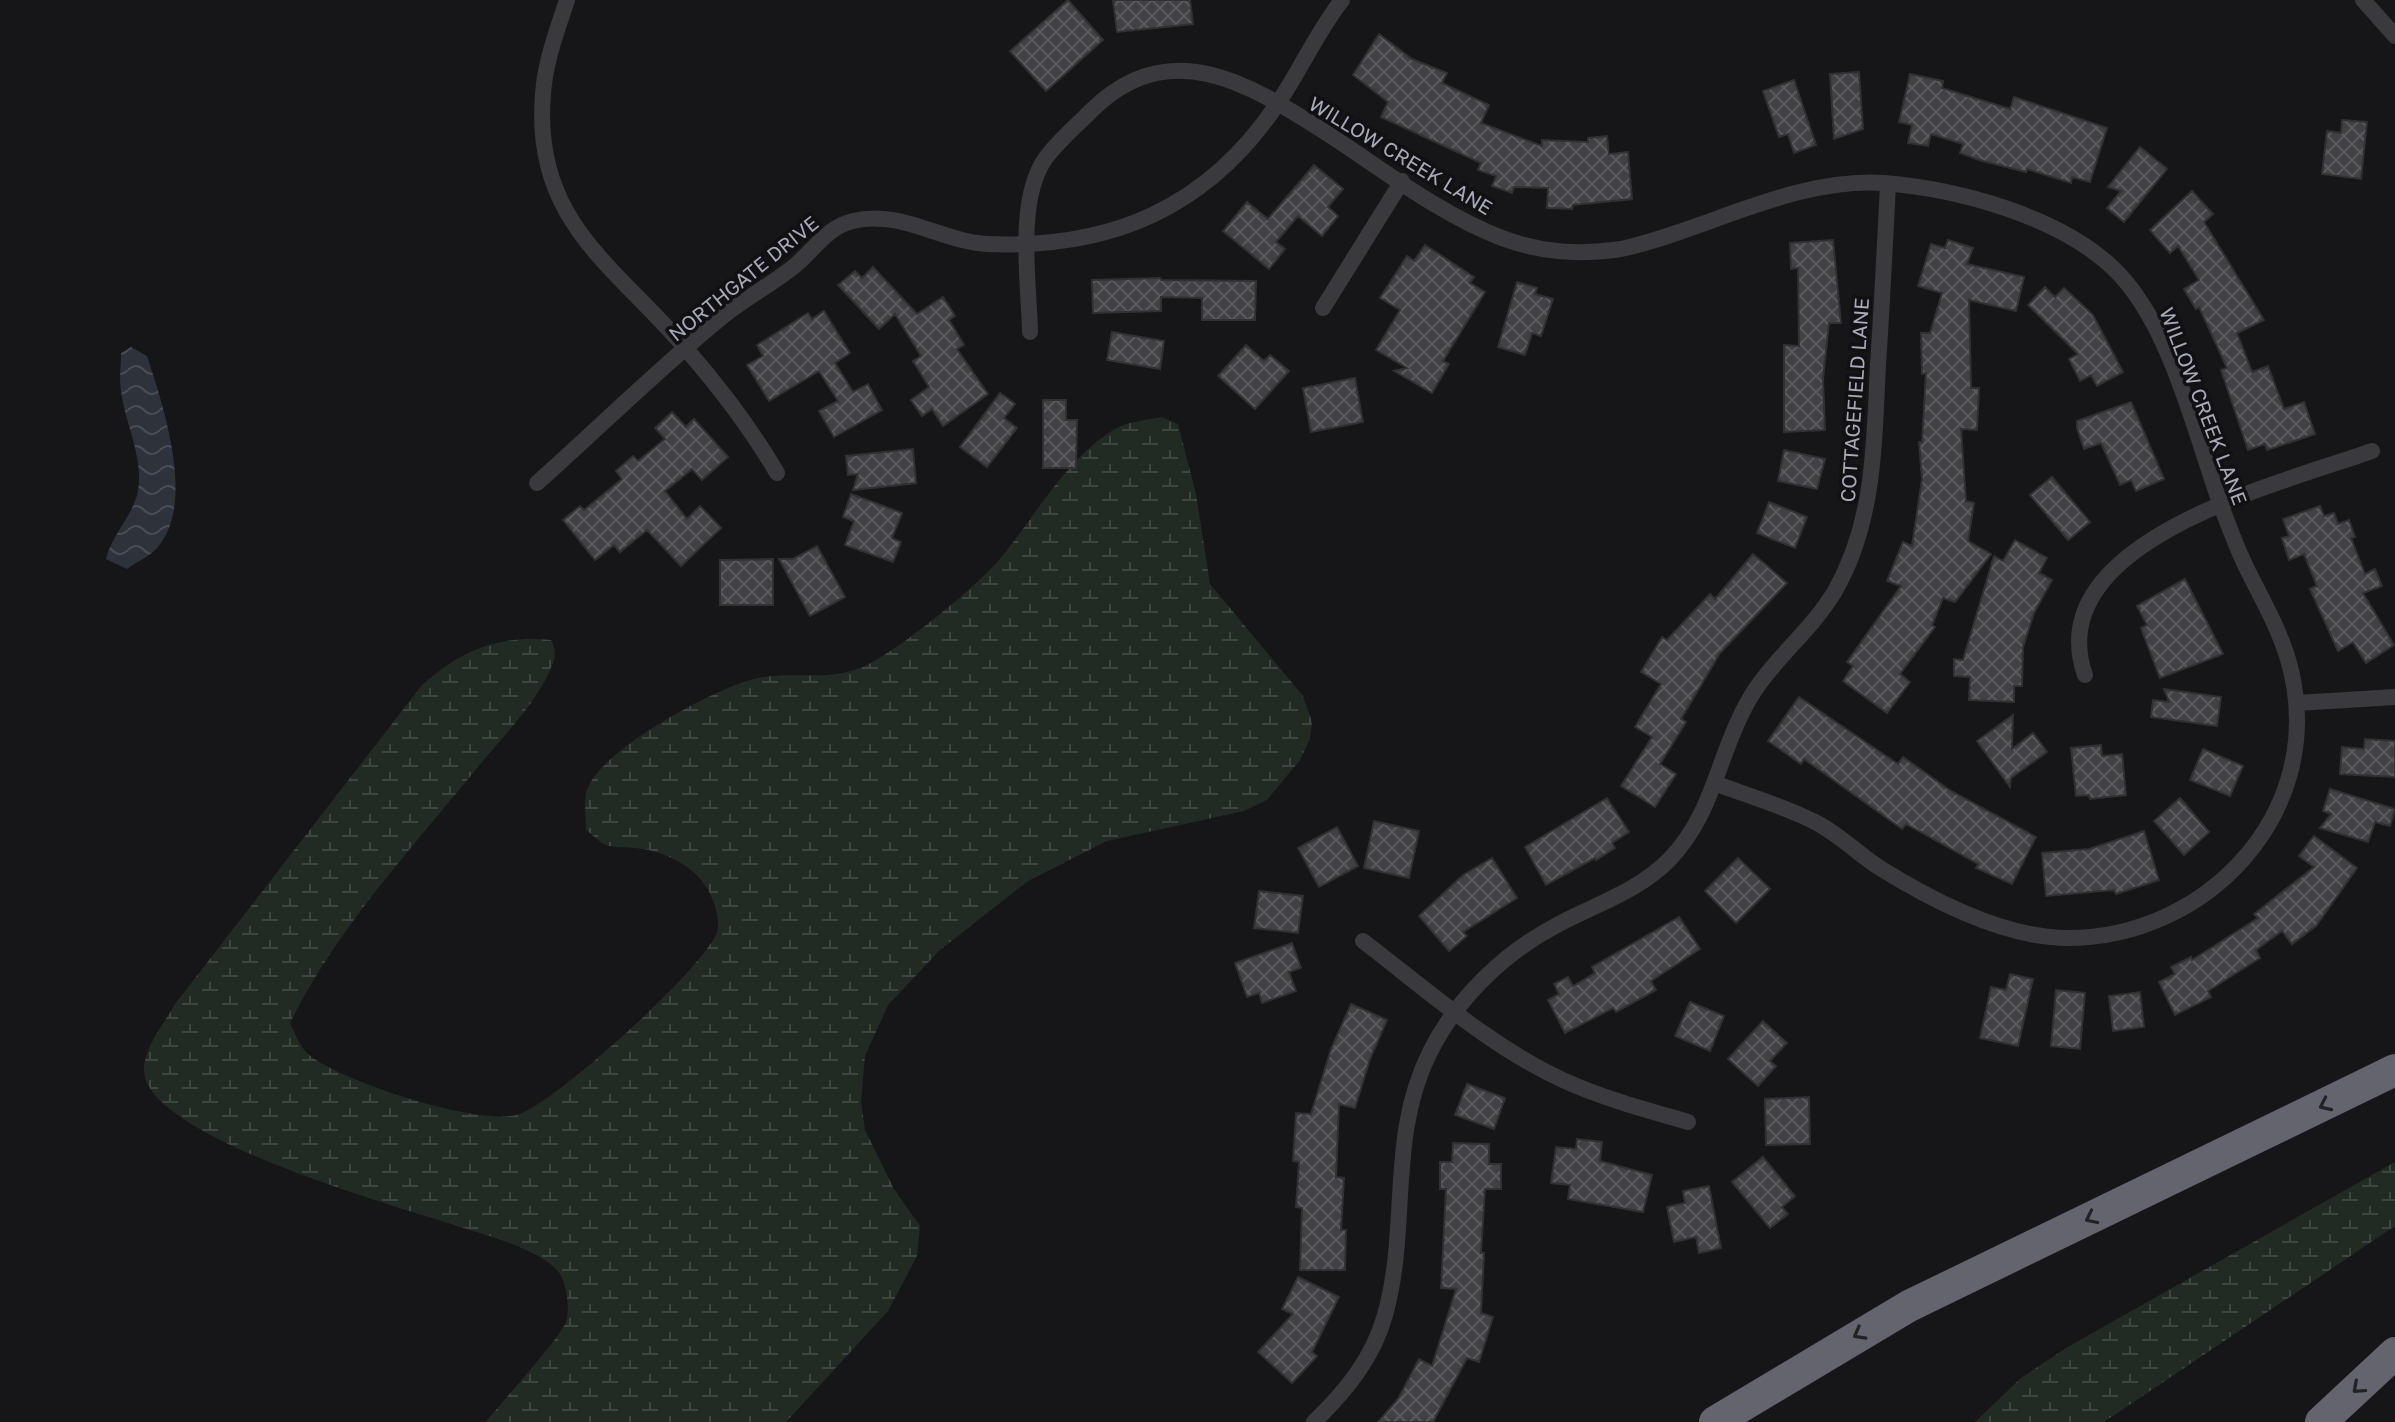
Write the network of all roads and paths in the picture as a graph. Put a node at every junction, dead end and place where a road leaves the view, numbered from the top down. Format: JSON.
{"nodes":[{"id":1,"x":567,"y":0,"type":"edge"},
{"id":2,"x":1342,"y":0,"type":"edge"},
{"id":3,"x":2363,"y":0,"type":"edge"},
{"id":4,"x":2395,"y":36,"type":"edge"},
{"id":5,"x":1278,"y":103,"type":"junction"},
{"id":6,"x":1402,"y":181,"type":"junction"},
{"id":7,"x":1888,"y":184,"type":"junction"},
{"id":8,"x":1028,"y":246,"type":"junction"},
{"id":9,"x":1323,"y":308,"type":"dead end"},
{"id":10,"x":1030,"y":332,"type":"dead end"},
{"id":11,"x":686,"y":348,"type":"junction"},
{"id":12,"x":2372,"y":451,"type":"dead end"},
{"id":13,"x":777,"y":473,"type":"dead end"},
{"id":14,"x":537,"y":483,"type":"dead end"},
{"id":15,"x":2221,"y":505,"type":"junction"},
{"id":16,"x":2085,"y":675,"type":"dead end"},
{"id":17,"x":2395,"y":697,"type":"edge"},
{"id":18,"x":2297,"y":703,"type":"junction"},
{"id":19,"x":1717,"y":784,"type":"junction"},
{"id":20,"x":1363,"y":941,"type":"dead end"},
{"id":21,"x":1455,"y":1011,"type":"junction"},
{"id":22,"x":2395,"y":1070,"type":"edge"},
{"id":23,"x":1688,"y":1122,"type":"dead end"},
{"id":24,"x":2395,"y":1353,"type":"edge"},
{"id":25,"x":1314,"y":1422,"type":"edge"},
{"id":26,"x":1715,"y":1422,"type":"edge"},
{"id":27,"x":2321,"y":1422,"type":"edge"}],
"edges":[{"from":1,"to":11,"type":"street"},
{"from":2,"to":5,"type":"street","name":"NORTHGATE DRIVE"},
{"from":3,"to":4,"type":"street"},
{"from":5,"to":6,"type":"street","name":"WILLOW CREEK LANE"},
{"from":5,"to":8,"type":"street","name":"NORTHGATE DRIVE"},
{"from":5,"to":8,"type":"street","name":"WILLOW CREEK LANE"},
{"from":6,"to":7,"type":"street","name":"WILLOW CREEK LANE"},
{"from":6,"to":9,"type":"street"},
{"from":7,"to":15,"type":"street","name":"WILLOW CREEK LANE"},
{"from":7,"to":19,"type":"street","name":"COTTAGEFIELD LANE"},
{"from":8,"to":10,"type":"street","name":"WILLOW CREEK LANE"},
{"from":8,"to":11,"type":"street","name":"NORTHGATE DRIVE"},
{"from":11,"to":13,"type":"street"},
{"from":11,"to":14,"type":"street","name":"NORTHGATE DRIVE"},
{"from":12,"to":15,"type":"street"},
{"from":15,"to":16,"type":"street"},
{"from":15,"to":18,"type":"street","name":"WILLOW CREEK LANE"},
{"from":17,"to":18,"type":"street"},
{"from":18,"to":19,"type":"street","name":"WILLOW CREEK LANE"},
{"from":19,"to":21,"type":"street","name":"COTTAGEFIELD LANE"},
{"from":20,"to":21,"type":"street"},
{"from":21,"to":23,"type":"street"},
{"from":21,"to":25,"type":"street","name":"COTTAGEFIELD LANE"},
{"from":22,"to":26,"type":"highway","one_way":true},
{"from":24,"to":27,"type":"highway","one_way":true}]}
